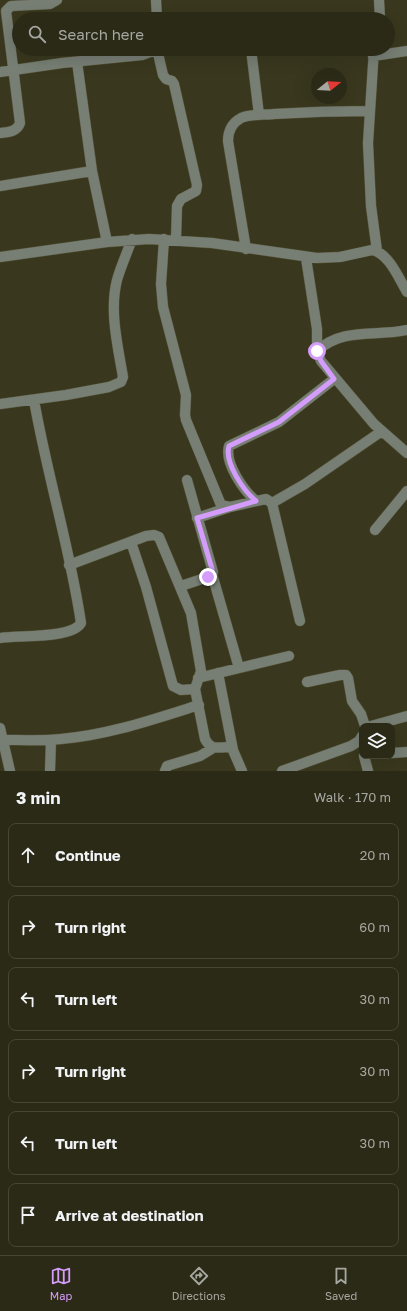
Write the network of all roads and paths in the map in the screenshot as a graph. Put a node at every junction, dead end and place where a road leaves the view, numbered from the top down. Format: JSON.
{"nodes":[{"id":1,"x":57,"y":0,"type":"edge"},
{"id":2,"x":156,"y":0,"type":"edge"},
{"id":3,"x":379,"y":0,"type":"edge"},
{"id":4,"x":156,"y":12,"type":"edge"},
{"id":5,"x":380,"y":12,"type":"edge"},
{"id":6,"x":407,"y":51,"type":"edge"},
{"id":7,"x":395,"y":52,"type":"edge"},
{"id":8,"x":133,"y":56,"type":"edge"},
{"id":9,"x":159,"y":56,"type":"edge"},
{"id":10,"x":252,"y":56,"type":"edge"},
{"id":11,"x":373,"y":56,"type":"edge"},
{"id":12,"x":77,"y":62,"type":"junction"},
{"id":13,"x":13,"y":70,"type":"junction"},
{"id":14,"x":0,"y":72,"type":"edge"},
{"id":15,"x":369,"y":111,"type":"junction"},
{"id":16,"x":259,"y":115,"type":"junction"},
{"id":17,"x":0,"y":133,"type":"edge"},
{"id":18,"x":92,"y":171,"type":"junction"},
{"id":19,"x":0,"y":186,"type":"edge"},
{"id":20,"x":132,"y":239,"type":"junction"},
{"id":21,"x":164,"y":239,"type":"junction"},
{"id":22,"x":176,"y":240,"type":"junction"},
{"id":23,"x":107,"y":242,"type":"junction"},
{"id":24,"x":246,"y":249,"type":"junction"},
{"id":25,"x":377,"y":251,"type":"junction"},
{"id":26,"x":0,"y":257,"type":"edge"},
{"id":27,"x":306,"y":258,"type":"junction"},
{"id":28,"x":407,"y":292,"type":"edge"},
{"id":29,"x":407,"y":330,"type":"edge"},
{"id":30,"x":317,"y":351,"type":"junction"},
{"id":31,"x":334,"y":379,"type":"junction"},
{"id":32,"x":34,"y":400,"type":"junction"},
{"id":33,"x":0,"y":404,"type":"edge"},
{"id":34,"x":382,"y":431,"type":"junction"},
{"id":35,"x":407,"y":453,"type":"edge"},
{"id":36,"x":187,"y":480,"type":"dead end"},
{"id":37,"x":407,"y":491,"type":"edge"},
{"id":38,"x":256,"y":501,"type":"junction"},
{"id":39,"x":272,"y":503,"type":"junction"},
{"id":40,"x":230,"y":507,"type":"junction"},
{"id":41,"x":197,"y":518,"type":"junction"},
{"id":42,"x":375,"y":530,"type":"dead end"},
{"id":43,"x":131,"y":542,"type":"junction"},
{"id":44,"x":69,"y":565,"type":"junction"},
{"id":45,"x":212,"y":574,"type":"junction"},
{"id":46,"x":181,"y":586,"type":"junction"},
{"id":47,"x":300,"y":621,"type":"dead end"},
{"id":48,"x":0,"y":638,"type":"edge"},
{"id":49,"x":289,"y":656,"type":"dead end"},
{"id":50,"x":239,"y":668,"type":"junction"},
{"id":51,"x":218,"y":673,"type":"junction"},
{"id":52,"x":198,"y":678,"type":"junction"},
{"id":53,"x":307,"y":682,"type":"dead end"},
{"id":54,"x":195,"y":689,"type":"junction"},
{"id":55,"x":199,"y":705,"type":"junction"},
{"id":56,"x":407,"y":716,"type":"edge"},
{"id":57,"x":364,"y":723,"type":"edge"},
{"id":58,"x":382,"y":723,"type":"edge"},
{"id":59,"x":0,"y":728,"type":"edge"},
{"id":60,"x":3,"y":740,"type":"junction"},
{"id":61,"x":51,"y":740,"type":"junction"},
{"id":62,"x":359,"y":746,"type":"edge"},
{"id":63,"x":213,"y":748,"type":"junction"},
{"id":64,"x":233,"y":750,"type":"junction"},
{"id":65,"x":407,"y":752,"type":"edge"},
{"id":66,"x":395,"y":753,"type":"edge"},
{"id":67,"x":365,"y":759,"type":"edge"},
{"id":68,"x":10,"y":771,"type":"edge"},
{"id":69,"x":50,"y":771,"type":"edge"},
{"id":70,"x":165,"y":771,"type":"edge"},
{"id":71,"x":242,"y":771,"type":"edge"},
{"id":72,"x":282,"y":771,"type":"edge"},
{"id":73,"x":368,"y":771,"type":"edge"}],
"edges":[{"from":1,"to":13,"type":"street"},
{"from":2,"to":4,"type":"street"},
{"from":3,"to":5,"type":"street"},
{"from":6,"to":7,"type":"street"},
{"from":8,"to":12,"type":"street"},
{"from":9,"to":22,"type":"street"},
{"from":10,"to":16,"type":"street"},
{"from":11,"to":15,"type":"street"},
{"from":12,"to":13,"type":"street"},
{"from":12,"to":18,"type":"street"},
{"from":13,"to":14,"type":"street"},
{"from":13,"to":17,"type":"street"},
{"from":15,"to":16,"type":"street"},
{"from":15,"to":25,"type":"street"},
{"from":16,"to":24,"type":"street"},
{"from":18,"to":19,"type":"street"},
{"from":18,"to":23,"type":"street"},
{"from":20,"to":21,"type":"street"},
{"from":20,"to":23,"type":"street"},
{"from":20,"to":32,"type":"street"},
{"from":21,"to":22,"type":"street"},
{"from":21,"to":40,"type":"street"},
{"from":22,"to":24,"type":"street"},
{"from":23,"to":26,"type":"street"},
{"from":24,"to":27,"type":"street"},
{"from":25,"to":27,"type":"street"},
{"from":25,"to":28,"type":"street"},
{"from":27,"to":30,"type":"street"},
{"from":29,"to":30,"type":"street"},
{"from":30,"to":31,"type":"street"},
{"from":31,"to":34,"type":"street"},
{"from":31,"to":38,"type":"street"},
{"from":32,"to":33,"type":"street"},
{"from":32,"to":44,"type":"street"},
{"from":34,"to":35,"type":"street"},
{"from":34,"to":39,"type":"street"},
{"from":36,"to":41,"type":"street"},
{"from":37,"to":42,"type":"street"},
{"from":38,"to":39,"type":"street"},
{"from":38,"to":40,"type":"street"},
{"from":39,"to":47,"type":"street"},
{"from":40,"to":41,"type":"street"},
{"from":41,"to":45,"type":"street"},
{"from":43,"to":44,"type":"street"},
{"from":43,"to":46,"type":"street"},
{"from":43,"to":54,"type":"street"},
{"from":44,"to":48,"type":"street"},
{"from":45,"to":46,"type":"street"},
{"from":45,"to":50,"type":"street"},
{"from":46,"to":52,"type":"street"},
{"from":49,"to":50,"type":"street"},
{"from":50,"to":51,"type":"street"},
{"from":51,"to":52,"type":"street"},
{"from":51,"to":64,"type":"street"},
{"from":52,"to":54,"type":"street"},
{"from":53,"to":57,"type":"street"},
{"from":54,"to":55,"type":"street"},
{"from":55,"to":61,"type":"street"},
{"from":55,"to":63,"type":"street"},
{"from":56,"to":58,"type":"street"},
{"from":59,"to":60,"type":"street"},
{"from":60,"to":61,"type":"street"},
{"from":60,"to":68,"type":"street"},
{"from":61,"to":69,"type":"street"},
{"from":62,"to":72,"type":"street"},
{"from":63,"to":64,"type":"street"},
{"from":63,"to":70,"type":"street"},
{"from":64,"to":71,"type":"street"},
{"from":65,"to":66,"type":"street"},
{"from":67,"to":73,"type":"street"}]}
